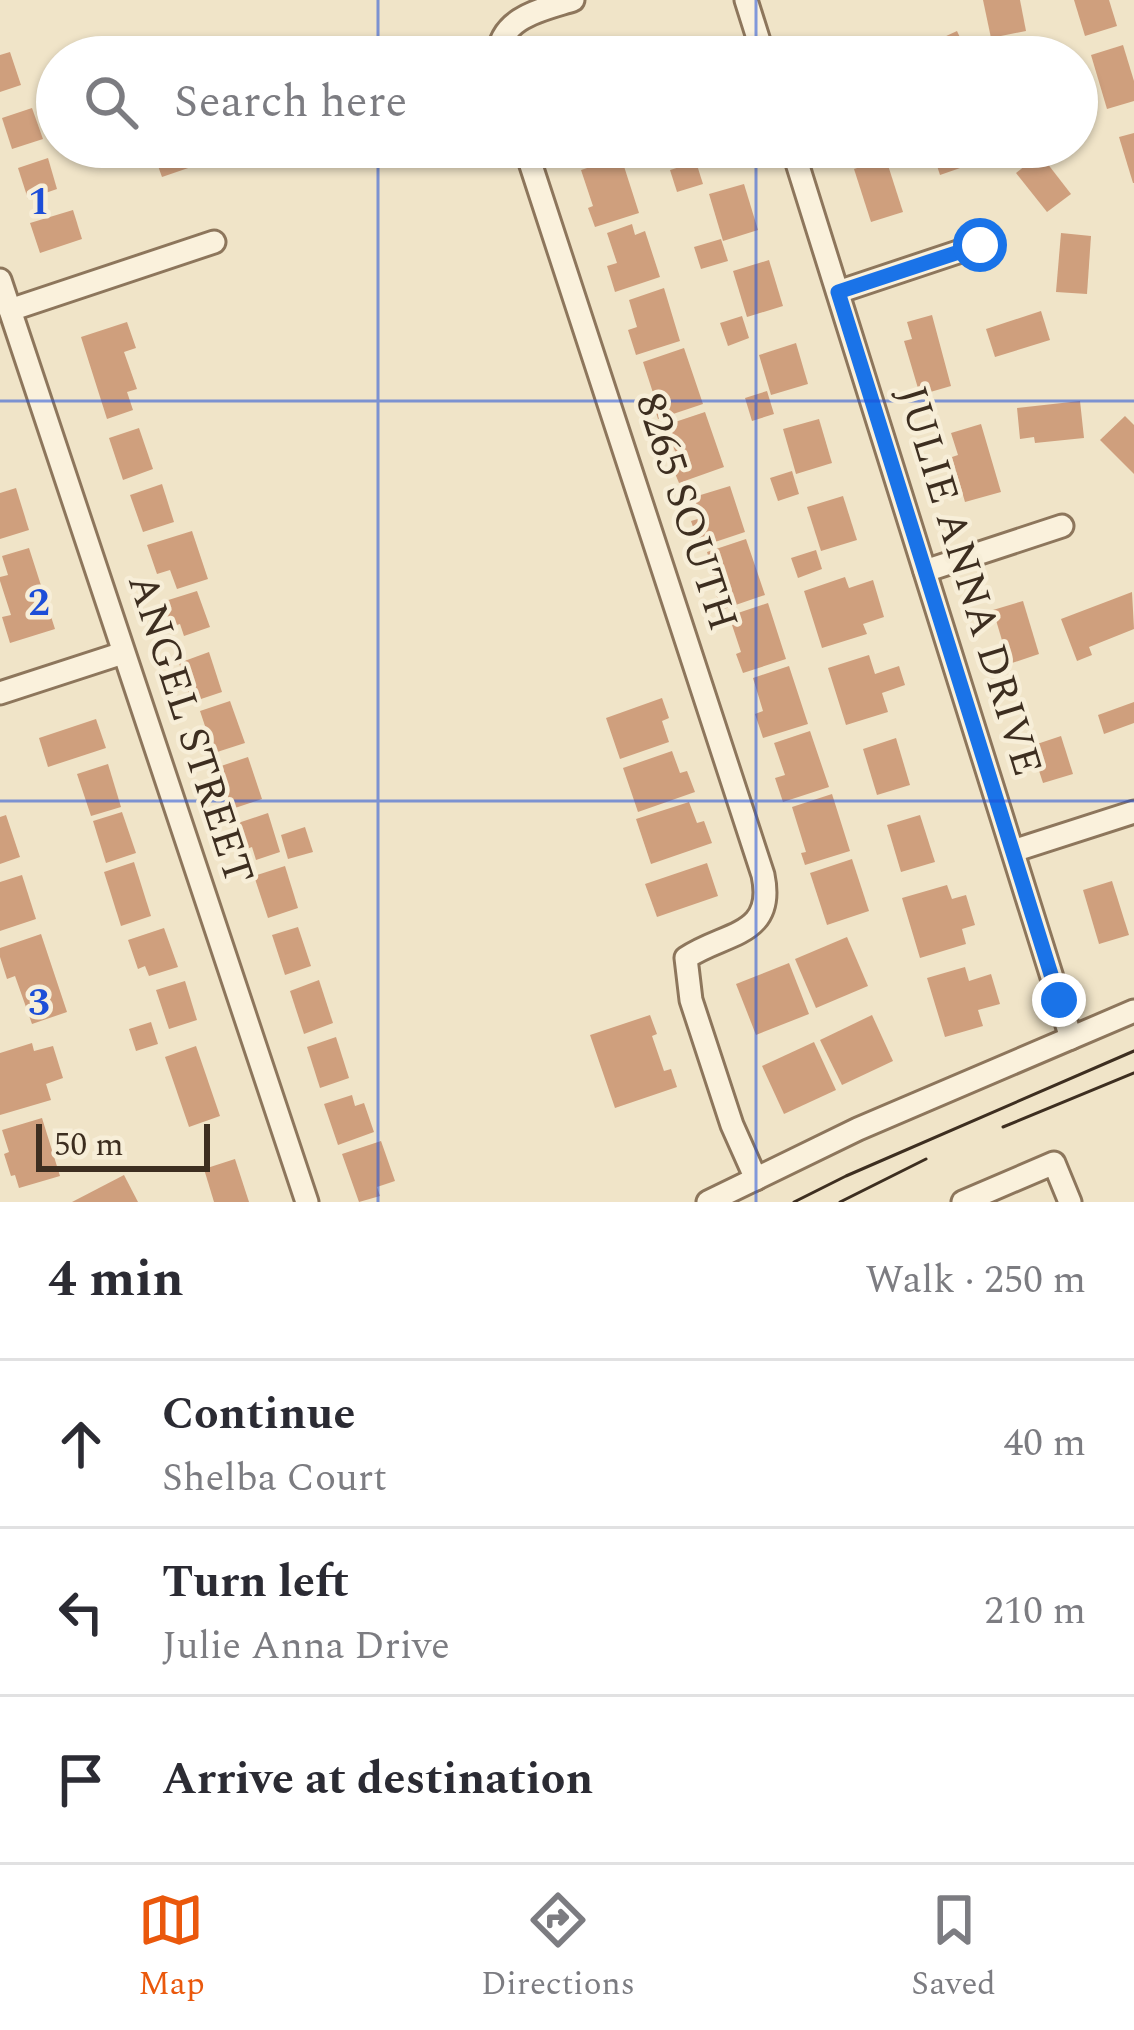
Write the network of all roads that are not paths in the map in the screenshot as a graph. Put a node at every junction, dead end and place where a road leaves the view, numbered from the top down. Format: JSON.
{"nodes":[{"id":1,"x":572,"y":0,"type":"edge"},
{"id":2,"x":746,"y":0,"type":"edge"},
{"id":3,"x":504,"y":36,"type":"edge"},
{"id":4,"x":757,"y":36,"type":"edge"},
{"id":5,"x":532,"y":168,"type":"edge"},
{"id":6,"x":799,"y":168,"type":"edge"},
{"id":7,"x":214,"y":242,"type":"dead end"},
{"id":8,"x":980,"y":245,"type":"dead end"},
{"id":9,"x":0,"y":280,"type":"edge"},
{"id":10,"x":838,"y":292,"type":"junction"},
{"id":11,"x":10,"y":310,"type":"junction"},
{"id":12,"x":1062,"y":526,"type":"dead end"},
{"id":13,"x":925,"y":571,"type":"junction"},
{"id":14,"x":123,"y":653,"type":"junction"},
{"id":15,"x":0,"y":693,"type":"edge"},
{"id":16,"x":1134,"y":812,"type":"edge"},
{"id":17,"x":1012,"y":850,"type":"junction"},
{"id":18,"x":1134,"y":1011,"type":"edge"},
{"id":19,"x":1071,"y":1038,"type":"junction"},
{"id":20,"x":755,"y":1179,"type":"junction"},
{"id":21,"x":307,"y":1202,"type":"edge"},
{"id":22,"x":709,"y":1202,"type":"edge"},
{"id":23,"x":963,"y":1202,"type":"edge"},
{"id":24,"x":1070,"y":1202,"type":"edge"}],
"edges":[{"from":1,"to":3,"type":"street"},
{"from":2,"to":4,"type":"street"},
{"from":5,"to":20,"type":"street","name":"8265 SOUTH"},
{"from":6,"to":10,"type":"street","name":"JULIE ANNA DRIVE"},
{"from":7,"to":11,"type":"street"},
{"from":8,"to":10,"type":"street"},
{"from":9,"to":11,"type":"street","name":"ANGEL STREET"},
{"from":10,"to":13,"type":"street","name":"JULIE ANNA DRIVE"},
{"from":11,"to":14,"type":"street","name":"ANGEL STREET"},
{"from":12,"to":13,"type":"street"},
{"from":13,"to":17,"type":"street","name":"JULIE ANNA DRIVE"},
{"from":14,"to":15,"type":"street"},
{"from":14,"to":21,"type":"street","name":"ANGEL STREET"},
{"from":16,"to":17,"type":"street"},
{"from":17,"to":19,"type":"street","name":"JULIE ANNA DRIVE"},
{"from":18,"to":19,"type":"street"},
{"from":19,"to":20,"type":"street"},
{"from":20,"to":22,"type":"street"},
{"from":23,"to":24,"type":"street"}]}
